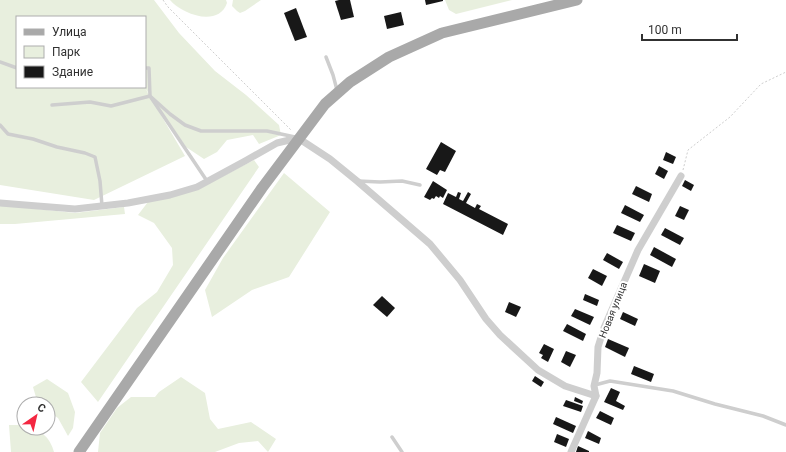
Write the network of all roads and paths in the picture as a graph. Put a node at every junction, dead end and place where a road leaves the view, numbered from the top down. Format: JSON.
{"nodes":[{"id":1,"x":163,"y":0,"type":"edge"},
{"id":2,"x":577,"y":0,"type":"edge"},
{"id":3,"x":326,"y":57,"type":"dead end"},
{"id":4,"x":0,"y":62,"type":"edge"},
{"id":5,"x":16,"y":68,"type":"edge"},
{"id":6,"x":146,"y":68,"type":"edge"},
{"id":7,"x":786,"y":72,"type":"edge"},
{"id":8,"x":338,"y":93,"type":"junction"},
{"id":9,"x":150,"y":96,"type":"junction"},
{"id":10,"x":52,"y":105,"type":"dead end"},
{"id":11,"x":0,"y":125,"type":"edge"},
{"id":12,"x":298,"y":138,"type":"junction"},
{"id":13,"x":681,"y":176,"type":"joint"},
{"id":14,"x":207,"y":181,"type":"junction"},
{"id":15,"x":357,"y":181,"type":"junction"},
{"id":16,"x":420,"y":184,"type":"dead end"},
{"id":17,"x":0,"y":203,"type":"edge"},
{"id":18,"x":102,"y":206,"type":"junction"},
{"id":19,"x":594,"y":386,"type":"junction"},
{"id":20,"x":596,"y":396,"type":"junction"},
{"id":21,"x":786,"y":425,"type":"edge"},
{"id":22,"x":392,"y":437,"type":"dead end"},
{"id":23,"x":78,"y":452,"type":"edge"},
{"id":24,"x":402,"y":452,"type":"edge"},
{"id":25,"x":571,"y":452,"type":"edge"}],
"edges":[{"from":1,"to":12,"type":"path"},
{"from":2,"to":8,"type":"main road"},
{"from":3,"to":8,"type":"lane"},
{"from":4,"to":5,"type":"lane"},
{"from":6,"to":9,"type":"lane"},
{"from":7,"to":13,"type":"path"},
{"from":8,"to":12,"type":"main road"},
{"from":9,"to":10,"type":"lane"},
{"from":9,"to":12,"type":"lane"},
{"from":9,"to":14,"type":"lane"},
{"from":11,"to":18,"type":"lane"},
{"from":12,"to":14,"type":"street"},
{"from":12,"to":15,"type":"street"},
{"from":12,"to":23,"type":"main road"},
{"from":13,"to":19,"type":"street","name":"Новая улица"},
{"from":14,"to":18,"type":"street"},
{"from":15,"to":16,"type":"lane"},
{"from":15,"to":20,"type":"street"},
{"from":17,"to":18,"type":"street"},
{"from":19,"to":20,"type":"street","name":"Новая улица"},
{"from":19,"to":21,"type":"lane"},
{"from":20,"to":25,"type":"street"},
{"from":22,"to":24,"type":"lane"}]}
